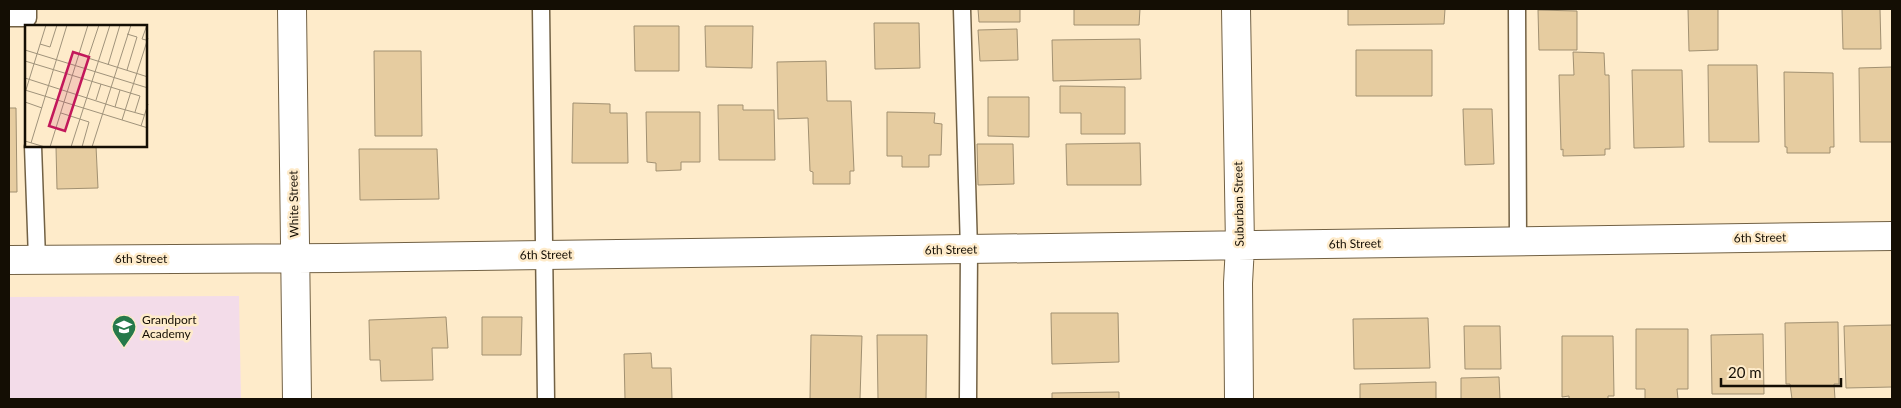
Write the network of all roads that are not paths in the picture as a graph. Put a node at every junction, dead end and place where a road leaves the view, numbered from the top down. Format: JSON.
{"nodes":[{"id":1,"x":292,"y":9,"type":"edge"},
{"id":2,"x":541,"y":9,"type":"edge"},
{"id":3,"x":962,"y":9,"type":"edge"},
{"id":4,"x":1236,"y":9,"type":"edge"},
{"id":5,"x":1517,"y":9,"type":"edge"},
{"id":6,"x":9,"y":18,"type":"edge"},
{"id":7,"x":28,"y":18,"type":"edge"},
{"id":8,"x":33,"y":148,"type":"edge"},
{"id":9,"x":1892,"y":236,"type":"edge"},
{"id":10,"x":1518,"y":242,"type":"junction"},
{"id":11,"x":1240,"y":246,"type":"junction"},
{"id":12,"x":969,"y":250,"type":"junction"},
{"id":13,"x":544,"y":255,"type":"junction"},
{"id":14,"x":295,"y":258,"type":"junction"},
{"id":15,"x":37,"y":259,"type":"junction"},
{"id":16,"x":9,"y":260,"type":"edge"},
{"id":17,"x":297,"y":399,"type":"edge"},
{"id":18,"x":546,"y":399,"type":"edge"},
{"id":19,"x":968,"y":399,"type":"edge"},
{"id":20,"x":1239,"y":399,"type":"edge"}],
"edges":[{"from":1,"to":14,"type":"street","name":"White Street"},
{"from":2,"to":13,"type":"lane"},
{"from":3,"to":12,"type":"lane"},
{"from":4,"to":11,"type":"street","name":"Suburban Street"},
{"from":5,"to":10,"type":"lane"},
{"from":6,"to":7,"type":"lane"},
{"from":8,"to":15,"type":"lane"},
{"from":9,"to":10,"type":"street","name":"6th Street"},
{"from":10,"to":11,"type":"street","name":"6th Street"},
{"from":11,"to":12,"type":"street","name":"6th Street"},
{"from":11,"to":20,"type":"street","name":"Suburban Street"},
{"from":12,"to":13,"type":"street","name":"6th Street"},
{"from":12,"to":19,"type":"lane"},
{"from":13,"to":14,"type":"street","name":"6th Street"},
{"from":13,"to":18,"type":"lane"},
{"from":14,"to":15,"type":"street","name":"6th Street"},
{"from":14,"to":17,"type":"street","name":"White Street"},
{"from":15,"to":16,"type":"street","name":"6th Street"}]}
